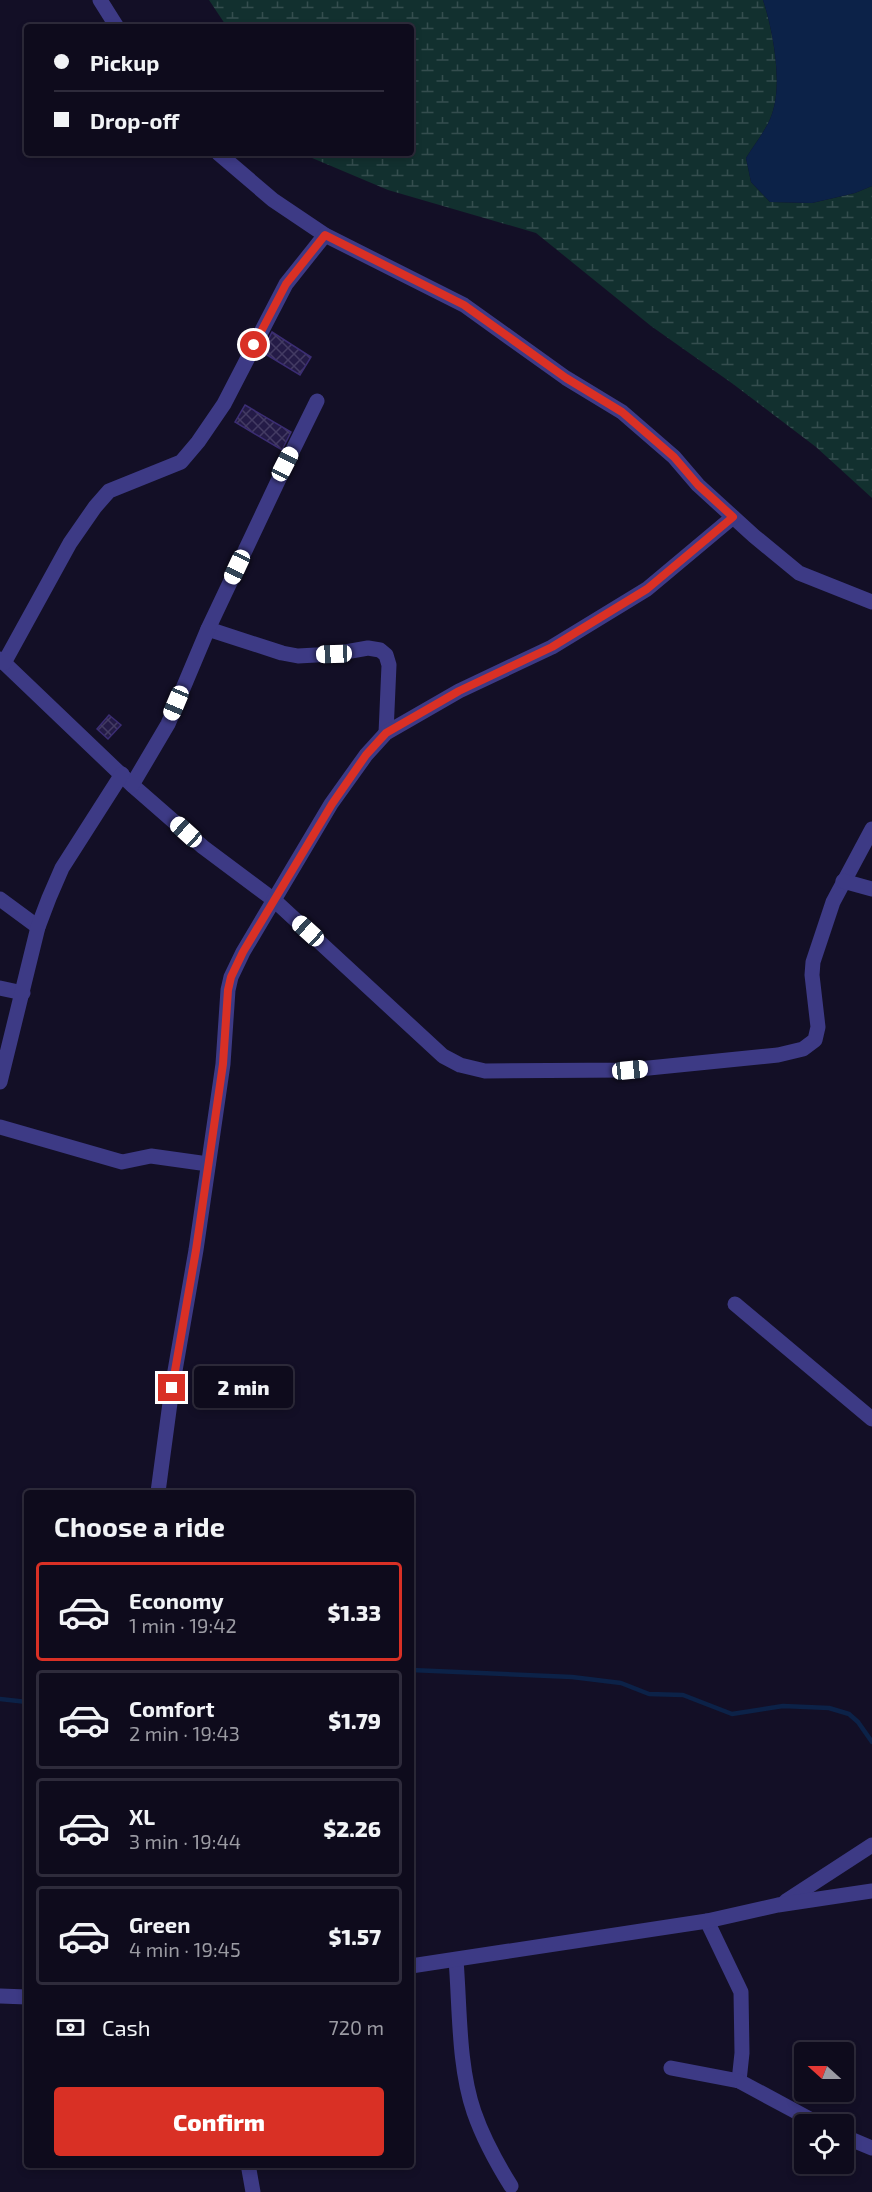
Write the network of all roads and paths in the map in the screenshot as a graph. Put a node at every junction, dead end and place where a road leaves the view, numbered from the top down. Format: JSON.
{"nodes":[{"id":1,"x":100,"y":0,"type":"edge"},
{"id":2,"x":115,"y":24,"type":"edge"},
{"id":3,"x":222,"y":156,"type":"edge"},
{"id":4,"x":325,"y":235,"type":"junction"},
{"id":5,"x":317,"y":401,"type":"dead end"},
{"id":6,"x":733,"y":517,"type":"junction"},
{"id":7,"x":872,"y":602,"type":"edge"},
{"id":8,"x":208,"y":628,"type":"junction"},
{"id":9,"x":2,"y":661,"type":"edge"},
{"id":10,"x":386,"y":733,"type":"junction"},
{"id":11,"x":127,"y":779,"type":"junction"},
{"id":12,"x":872,"y":829,"type":"edge"},
{"id":13,"x":843,"y":881,"type":"junction"},
{"id":14,"x":872,"y":889,"type":"edge"},
{"id":15,"x":0,"y":899,"type":"edge"},
{"id":16,"x":274,"y":900,"type":"junction"},
{"id":17,"x":38,"y":927,"type":"junction"},
{"id":18,"x":0,"y":988,"type":"edge"},
{"id":19,"x":23,"y":993,"type":"junction"},
{"id":20,"x":0,"y":1082,"type":"edge"},
{"id":21,"x":0,"y":1127,"type":"edge"},
{"id":22,"x":208,"y":1164,"type":"junction"},
{"id":23,"x":735,"y":1304,"type":"dead end"},
{"id":24,"x":872,"y":1419,"type":"edge"},
{"id":25,"x":158,"y":1490,"type":"edge"},
{"id":26,"x":872,"y":1845,"type":"edge"},
{"id":27,"x":872,"y":1891,"type":"edge"},
{"id":28,"x":778,"y":1905,"type":"junction"},
{"id":29,"x":707,"y":1921,"type":"junction"},
{"id":30,"x":456,"y":1960,"type":"junction"},
{"id":31,"x":414,"y":1966,"type":"edge"},
{"id":32,"x":0,"y":1996,"type":"edge"},
{"id":33,"x":24,"y":1996,"type":"edge"},
{"id":34,"x":671,"y":2068,"type":"dead end"},
{"id":35,"x":739,"y":2080,"type":"junction"},
{"id":36,"x":801,"y":2114,"type":"edge"},
{"id":37,"x":854,"y":2141,"type":"edge"},
{"id":38,"x":872,"y":2148,"type":"edge"},
{"id":39,"x":249,"y":2168,"type":"edge"},
{"id":40,"x":511,"y":2186,"type":"dead end"},
{"id":41,"x":253,"y":2192,"type":"edge"}],
"edges":[{"from":1,"to":2,"type":"street"},
{"from":3,"to":4,"type":"street"},
{"from":4,"to":6,"type":"street"},
{"from":4,"to":9,"type":"street"},
{"from":5,"to":8,"type":"street"},
{"from":6,"to":7,"type":"street"},
{"from":6,"to":10,"type":"street"},
{"from":8,"to":10,"type":"street"},
{"from":8,"to":11,"type":"street"},
{"from":9,"to":11,"type":"street"},
{"from":10,"to":16,"type":"street"},
{"from":11,"to":16,"type":"street"},
{"from":11,"to":17,"type":"street"},
{"from":12,"to":13,"type":"street"},
{"from":13,"to":14,"type":"street"},
{"from":13,"to":16,"type":"street"},
{"from":15,"to":17,"type":"street"},
{"from":16,"to":22,"type":"street"},
{"from":17,"to":19,"type":"street"},
{"from":18,"to":19,"type":"street"},
{"from":19,"to":20,"type":"street"},
{"from":21,"to":22,"type":"street"},
{"from":22,"to":25,"type":"street"},
{"from":23,"to":24,"type":"street"},
{"from":26,"to":28,"type":"street"},
{"from":27,"to":28,"type":"street"},
{"from":28,"to":29,"type":"street"},
{"from":29,"to":30,"type":"street"},
{"from":29,"to":35,"type":"street"},
{"from":30,"to":31,"type":"street"},
{"from":30,"to":40,"type":"street"},
{"from":32,"to":33,"type":"street"},
{"from":34,"to":35,"type":"street"},
{"from":35,"to":36,"type":"street"},
{"from":37,"to":38,"type":"street"},
{"from":39,"to":41,"type":"street"}]}
